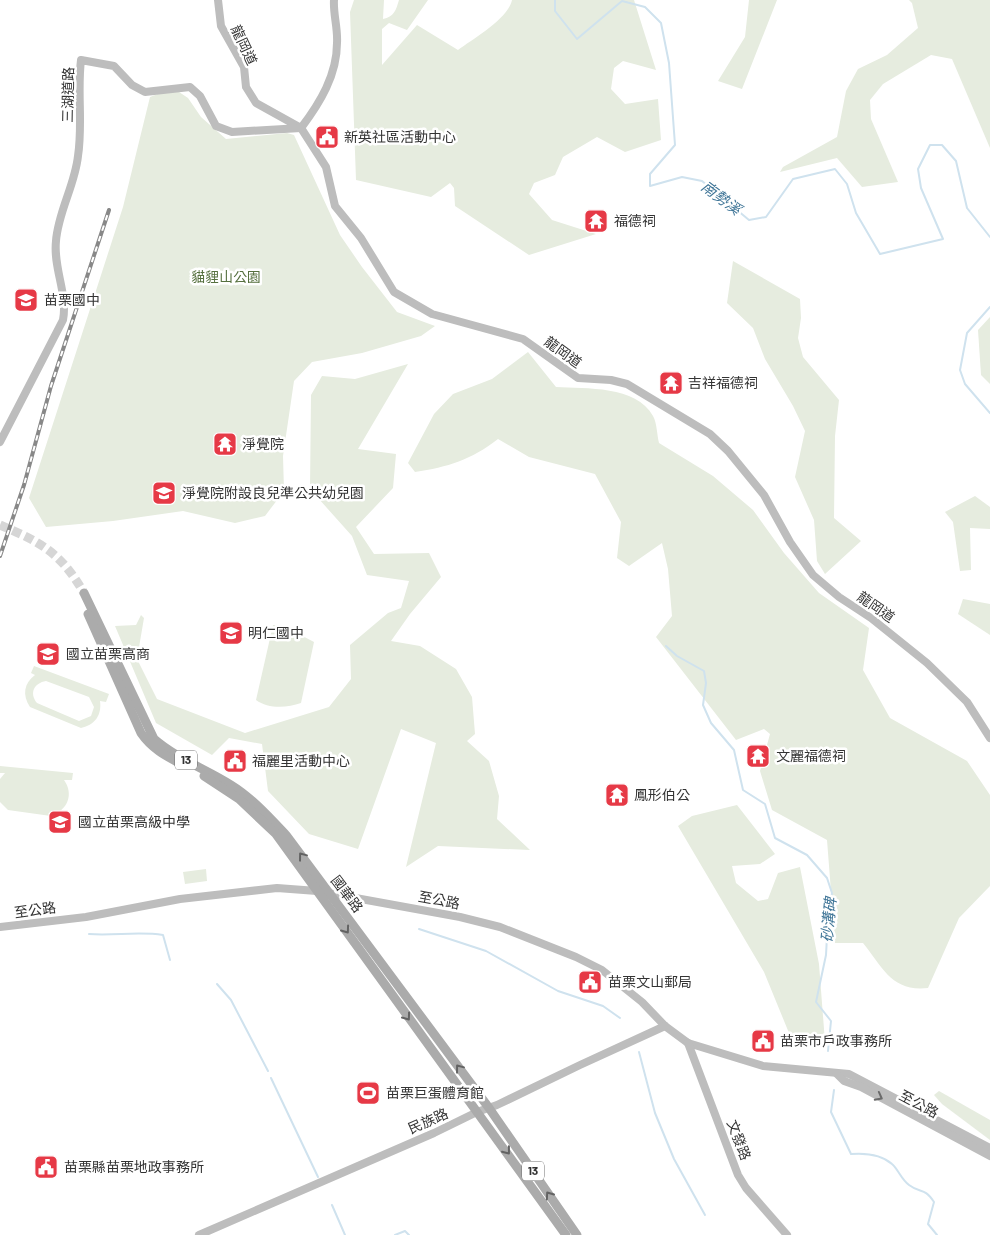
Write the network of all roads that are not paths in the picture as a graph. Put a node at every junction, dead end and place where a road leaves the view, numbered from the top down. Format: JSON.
{"nodes":[{"id":1,"x":218,"y":0,"type":"edge"},
{"id":2,"x":334,"y":0,"type":"edge"},
{"id":3,"x":301,"y":128,"type":"junction"},
{"id":4,"x":0,"y":442,"type":"edge"},
{"id":5,"x":82,"y":594,"type":"tunnel mouth"},
{"id":6,"x":990,"y":738,"type":"edge"},
{"id":7,"x":230,"y":788,"type":"junction"},
{"id":8,"x":317,"y":891,"type":"junction"},
{"id":9,"x":331,"y":895,"type":"junction"},
{"id":10,"x":0,"y":927,"type":"edge"},
{"id":11,"x":665,"y":1026,"type":"junction"},
{"id":12,"x":688,"y":1042,"type":"junction"},
{"id":13,"x":488,"y":1108,"type":"junction"},
{"id":14,"x":477,"y":1112,"type":"junction"},
{"id":15,"x":964,"y":1138,"type":"junction"},
{"id":16,"x":990,"y":1148,"type":"edge"},
{"id":17,"x":990,"y":1156,"type":"edge"},
{"id":18,"x":200,"y":1235,"type":"edge"},
{"id":19,"x":566,"y":1235,"type":"edge"},
{"id":20,"x":577,"y":1235,"type":"edge"},
{"id":21,"x":787,"y":1235,"type":"edge"}],
"edges":[{"from":1,"to":3,"type":"street","name":"龍岡道"},
{"from":2,"to":3,"type":"street"},
{"from":3,"to":4,"type":"street","name":"三湖道路"},
{"from":3,"to":6,"type":"street","name":"龍岡道"},
{"from":5,"to":7,"type":"main road","name":"國華路","number":"13"},
{"from":7,"to":8,"type":"main road","name":"國華路","number":"13"},
{"from":9,"to":7,"type":"main road","name":"國華路","number":"13","one_way":true},
{"from":8,"to":9,"type":"street","name":"至公路"},
{"from":8,"to":10,"type":"street","name":"至公路"},
{"from":8,"to":14,"type":"main road","name":"國華路","number":"13","one_way":true},
{"from":9,"to":11,"type":"street","name":"至公路"},
{"from":13,"to":9,"type":"main road","name":"國華路","number":"13","one_way":true},
{"from":11,"to":12,"type":"street","name":"至公路"},
{"from":11,"to":13,"type":"street","name":"民族路"},
{"from":12,"to":15,"type":"street","name":"至公路"},
{"from":12,"to":21,"type":"street","name":"文發路"},
{"from":13,"to":14,"type":"street","name":"民族路"},
{"from":20,"to":13,"type":"main road","name":"國華路","number":"13","one_way":true},
{"from":14,"to":18,"type":"street","name":"民族路"},
{"from":14,"to":19,"type":"main road","name":"國華路","number":"13","one_way":true},
{"from":15,"to":16,"type":"street","name":"至公路"},
{"from":15,"to":17,"type":"street","name":"至公路"}]}
